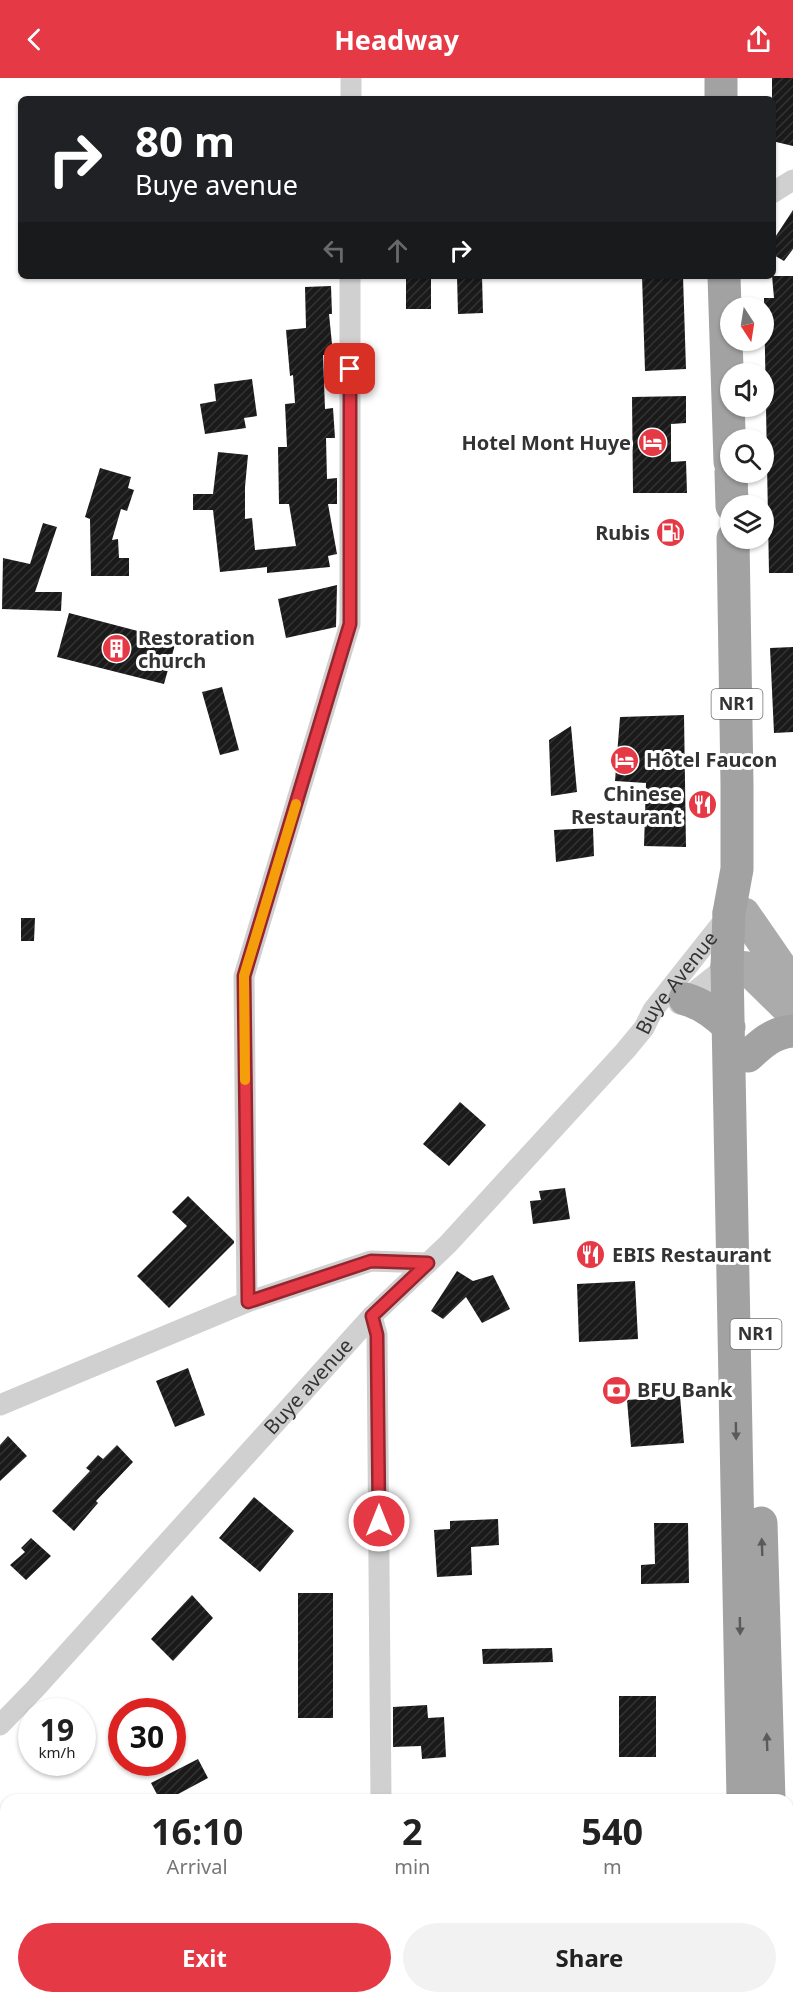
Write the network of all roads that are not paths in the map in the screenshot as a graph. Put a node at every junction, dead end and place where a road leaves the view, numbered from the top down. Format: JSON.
{"nodes":[{"id":1,"x":351,"y":78,"type":"edge"},
{"id":2,"x":721,"y":78,"type":"edge"},
{"id":3,"x":351,"y":96,"type":"edge"},
{"id":4,"x":721,"y":96,"type":"edge"},
{"id":5,"x":793,"y":174,"type":"edge"},
{"id":6,"x":776,"y":176,"type":"edge"},
{"id":7,"x":793,"y":180,"type":"edge"},
{"id":8,"x":776,"y":191,"type":"edge"},
{"id":9,"x":350,"y":279,"type":"edge"},
{"id":10,"x":724,"y":279,"type":"edge"},
{"id":11,"x":729,"y":429,"type":"edge"},
{"id":12,"x":733,"y":549,"type":"edge"},
{"id":13,"x":737,"y":913,"type":"junction"},
{"id":14,"x":737,"y":967,"type":"junction"},
{"id":15,"x":793,"y":985,"type":"edge"},
{"id":16,"x":685,"y":999,"type":"junction"},
{"id":17,"x":793,"y":1013,"type":"edge"},
{"id":18,"x":729,"y":1027,"type":"junction"},
{"id":19,"x":644,"y":1028,"type":"junction"},
{"id":20,"x":793,"y":1031,"type":"edge"},
{"id":21,"x":748,"y":1056,"type":"junction"},
{"id":22,"x":741,"y":1156,"type":"junction"},
{"id":23,"x":428,"y":1263,"type":"junction"},
{"id":24,"x":248,"y":1302,"type":"junction"},
{"id":25,"x":372,"y":1316,"type":"junction"},
{"id":26,"x":0,"y":1405,"type":"edge"},
{"id":27,"x":0,"y":1725,"type":"edge"},
{"id":28,"x":381,"y":1794,"type":"edge"},
{"id":29,"x":743,"y":1794,"type":"edge"},
{"id":30,"x":769,"y":1794,"type":"edge"}],
"edges":[{"from":1,"to":3,"type":"street"},
{"from":2,"to":4,"type":"highway"},
{"from":5,"to":6,"type":"street"},
{"from":7,"to":8,"type":"street"},
{"from":9,"to":24,"type":"street"},
{"from":10,"to":11,"type":"highway"},
{"from":12,"to":13,"type":"highway","number":"NR1"},
{"from":13,"to":14,"type":"highway","number":"NR1"},
{"from":13,"to":15,"type":"main road"},
{"from":13,"to":19,"type":"street","name":"Buye Avenue"},
{"from":14,"to":16,"type":"street","name":"Buye Avenue"},
{"from":14,"to":17,"type":"main road"},
{"from":14,"to":18,"type":"highway","number":"NR1"},
{"from":14,"to":21,"type":"highway","number":"NR1"},
{"from":16,"to":18,"type":"highway"},
{"from":16,"to":19,"type":"street","name":"Buye Avenue"},
{"from":18,"to":22,"type":"highway","number":"NR1"},
{"from":19,"to":23,"type":"street","name":"Buye avenue"},
{"from":20,"to":21,"type":"highway"},
{"from":21,"to":22,"type":"highway","number":"NR1"},
{"from":22,"to":29,"type":"highway","number":"NR1","one_way":true},
{"from":30,"to":22,"type":"highway","number":"NR1","one_way":true},
{"from":23,"to":24,"type":"street"},
{"from":23,"to":25,"type":"street","name":"Buye avenue"},
{"from":24,"to":26,"type":"street"},
{"from":25,"to":27,"type":"street","name":"Buye avenue"},
{"from":25,"to":28,"type":"street"}]}
